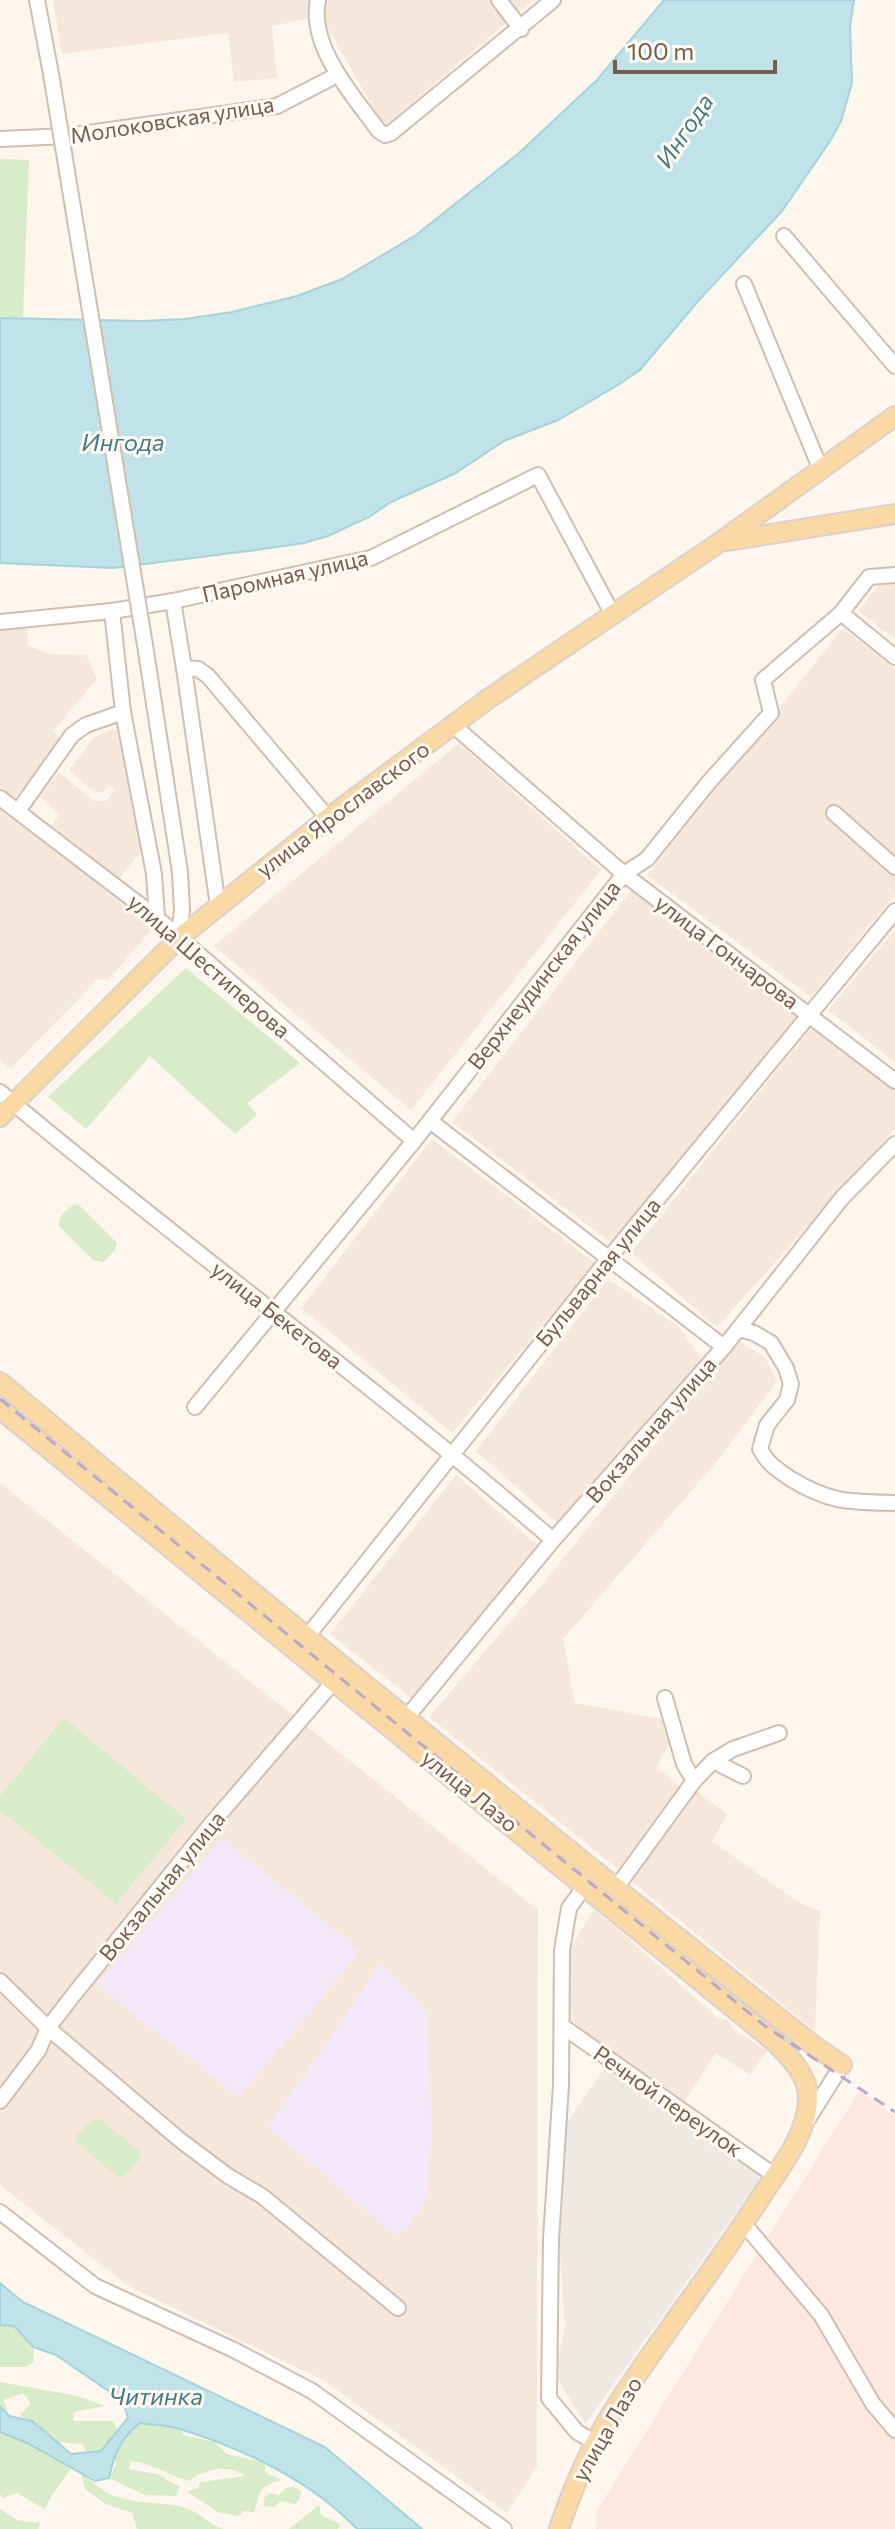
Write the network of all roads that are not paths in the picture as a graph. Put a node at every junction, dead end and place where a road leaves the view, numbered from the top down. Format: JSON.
{"nodes":[{"id":1,"x":37,"y":0,"type":"edge"},
{"id":2,"x":318,"y":0,"type":"edge"},
{"id":3,"x":499,"y":0,"type":"edge"},
{"id":4,"x":553,"y":0,"type":"edge"},
{"id":5,"x":521,"y":29,"type":"junction"},
{"id":6,"x":337,"y":75,"type":"junction"},
{"id":7,"x":0,"y":139,"type":"edge"},
{"id":8,"x":784,"y":236,"type":"dead end"},
{"id":9,"x":744,"y":284,"type":"dead end"},
{"id":10,"x":895,"y":366,"type":"edge"},
{"id":11,"x":895,"y":416,"type":"edge"},
{"id":12,"x":821,"y":470,"type":"junction"},
{"id":13,"x":895,"y":514,"type":"edge"},
{"id":14,"x":720,"y":542,"type":"junction"},
{"id":15,"x":895,"y":575,"type":"edge"},
{"id":16,"x":173,"y":601,"type":"junction"},
{"id":17,"x":112,"y":611,"type":"junction"},
{"id":18,"x":841,"y":613,"type":"junction"},
{"id":19,"x":613,"y":615,"type":"junction"},
{"id":20,"x":0,"y":622,"type":"edge"},
{"id":21,"x":895,"y":657,"type":"edge"},
{"id":22,"x":184,"y":668,"type":"junction"},
{"id":23,"x":123,"y":712,"type":"junction"},
{"id":24,"x":453,"y":725,"type":"junction"},
{"id":25,"x":0,"y":799,"type":"edge"},
{"id":26,"x":18,"y":811,"type":"junction"},
{"id":27,"x":834,"y":813,"type":"dead end"},
{"id":28,"x":328,"y":818,"type":"junction"},
{"id":29,"x":895,"y":867,"type":"edge"},
{"id":30,"x":624,"y":874,"type":"junction"},
{"id":31,"x":218,"y":906,"type":"junction"},
{"id":32,"x":895,"y":911,"type":"edge"},
{"id":33,"x":157,"y":918,"type":"junction"},
{"id":34,"x":178,"y":939,"type":"junction"},
{"id":35,"x":810,"y":1016,"type":"junction"},
{"id":36,"x":895,"y":1081,"type":"edge"},
{"id":37,"x":4,"y":1104,"type":"edge"},
{"id":38,"x":430,"y":1121,"type":"junction"},
{"id":39,"x":414,"y":1141,"type":"junction"},
{"id":40,"x":895,"y":1144,"type":"edge"},
{"id":41,"x":609,"y":1258,"type":"junction"},
{"id":42,"x":274,"y":1313,"type":"junction"},
{"id":43,"x":738,"y":1329,"type":"junction"},
{"id":44,"x":724,"y":1347,"type":"junction"},
{"id":45,"x":0,"y":1382,"type":"edge"},
{"id":46,"x":195,"y":1407,"type":"dead end"},
{"id":47,"x":0,"y":1409,"type":"edge"},
{"id":48,"x":452,"y":1452,"type":"junction"},
{"id":49,"x":895,"y":1503,"type":"edge"},
{"id":50,"x":553,"y":1540,"type":"junction"},
{"id":51,"x":306,"y":1638,"type":"junction"},
{"id":52,"x":335,"y":1680,"type":"junction"},
{"id":53,"x":665,"y":1698,"type":"dead end"},
{"id":54,"x":407,"y":1717,"type":"junction"},
{"id":55,"x":779,"y":1733,"type":"dead end"},
{"id":56,"x":713,"y":1761,"type":"junction"},
{"id":57,"x":743,"y":1776,"type":"dead end"},
{"id":58,"x":694,"y":1781,"type":"junction"},
{"id":59,"x":585,"y":1886,"type":"junction"},
{"id":60,"x":616,"y":1888,"type":"junction"},
{"id":61,"x":0,"y":1981,"type":"edge"},
{"id":62,"x":562,"y":2026,"type":"junction"},
{"id":63,"x":48,"y":2028,"type":"junction"},
{"id":64,"x":842,"y":2065,"type":"joint"},
{"id":65,"x":0,"y":2101,"type":"edge"},
{"id":66,"x":801,"y":2130,"type":"junction"},
{"id":67,"x":775,"y":2176,"type":"junction"},
{"id":68,"x":0,"y":2212,"type":"edge"},
{"id":69,"x":744,"y":2224,"type":"junction"},
{"id":70,"x":398,"y":2308,"type":"dead end"},
{"id":71,"x":895,"y":2430,"type":"edge"},
{"id":72,"x":594,"y":2442,"type":"junction"},
{"id":73,"x":561,"y":2526,"type":"edge"},
{"id":74,"x":504,"y":2529,"type":"edge"}],
"edges":[{"from":1,"to":34,"type":"street","bridge":true},
{"from":2,"to":6,"type":"street"},
{"from":3,"to":5,"type":"street"},
{"from":4,"to":5,"type":"street"},
{"from":5,"to":6,"type":"street"},
{"from":6,"to":7,"type":"street","name":"Молоковская улица"},
{"from":8,"to":10,"type":"street"},
{"from":9,"to":12,"type":"street"},
{"from":11,"to":12,"type":"main road","name":"улица Ярославского"},
{"from":12,"to":14,"type":"main road","name":"улица Ярославского"},
{"from":13,"to":14,"type":"main road","name":"улица Ярославского"},
{"from":14,"to":19,"type":"main road","name":"улица Ярославского"},
{"from":15,"to":18,"type":"street","name":"Верхнеудинская улица"},
{"from":16,"to":17,"type":"street","name":"Паромная улица"},
{"from":16,"to":19,"type":"street","name":"Паромная улица"},
{"from":16,"to":22,"type":"street"},
{"from":17,"to":20,"type":"street","name":"Паромная улица"},
{"from":17,"to":23,"type":"street"},
{"from":18,"to":21,"type":"street"},
{"from":18,"to":30,"type":"street","name":"Верхнеудинская улица"},
{"from":19,"to":24,"type":"main road","name":"улица Ярославского"},
{"from":22,"to":28,"type":"street"},
{"from":22,"to":31,"type":"street"},
{"from":23,"to":26,"type":"street"},
{"from":23,"to":33,"type":"street"},
{"from":24,"to":28,"type":"main road","name":"улица Ярославского"},
{"from":24,"to":30,"type":"street","name":"улица Гончарова"},
{"from":25,"to":26,"type":"street","name":"улица Шестиперова"},
{"from":26,"to":33,"type":"street","name":"улица Шестиперова"},
{"from":27,"to":29,"type":"street"},
{"from":28,"to":31,"type":"main road","name":"улица Ярославского"},
{"from":30,"to":35,"type":"street","name":"улица Гончарова"},
{"from":30,"to":38,"type":"street","name":"Верхнеудинская улица"},
{"from":31,"to":34,"type":"main road","name":"улица Ярославского"},
{"from":32,"to":35,"type":"street","name":"Бульварная улица"},
{"from":33,"to":34,"type":"street","name":"улица Шестиперова"},
{"from":34,"to":37,"type":"main road","name":"улица Ярославского"},
{"from":34,"to":39,"type":"street","name":"улица Шестиперова"},
{"from":35,"to":36,"type":"street","name":"улица Гончарова"},
{"from":35,"to":41,"type":"street","name":"Бульварная улица"},
{"from":37,"to":42,"type":"street","name":"улица Бекетова"},
{"from":38,"to":39,"type":"street","name":"Верхнеудинская улица"},
{"from":38,"to":41,"type":"street"},
{"from":39,"to":42,"type":"street","name":"Верхнеудинская улица"},
{"from":40,"to":43,"type":"street","name":"Вокзальная улица"},
{"from":41,"to":44,"type":"street"},
{"from":41,"to":48,"type":"street","name":"Бульварная улица"},
{"from":42,"to":46,"type":"street","name":"Верхнеудинская улица"},
{"from":42,"to":48,"type":"street","name":"улица Бекетова"},
{"from":43,"to":44,"type":"street","name":"Вокзальная улица"},
{"from":43,"to":49,"type":"street"},
{"from":44,"to":50,"type":"street","name":"Вокзальная улица"},
{"from":45,"to":51,"type":"main road","name":"улица Лазо"},
{"from":47,"to":52,"type":"main road","name":"улица Лазо"},
{"from":48,"to":50,"type":"street","name":"улица Бекетова"},
{"from":48,"to":51,"type":"street","name":"Бульварная улица"},
{"from":50,"to":54,"type":"street","name":"Вокзальная улица"},
{"from":51,"to":54,"type":"main road","name":"улица Лазо"},
{"from":52,"to":59,"type":"main road","name":"улица Лазо"},
{"from":52,"to":63,"type":"street","name":"Вокзальная улица"},
{"from":53,"to":58,"type":"street"},
{"from":54,"to":60,"type":"main road","name":"улица Лазо"},
{"from":55,"to":56,"type":"street"},
{"from":56,"to":57,"type":"street"},
{"from":56,"to":58,"type":"street"},
{"from":58,"to":60,"type":"street"},
{"from":59,"to":62,"type":"street"},
{"from":59,"to":66,"type":"main road","name":"улица Лазо"},
{"from":60,"to":64,"type":"main road","name":"улица Лазо"},
{"from":61,"to":63,"type":"street"},
{"from":62,"to":67,"type":"street","name":"Речной переулок"},
{"from":62,"to":72,"type":"street"},
{"from":63,"to":65,"type":"street","name":"Вокзальная улица"},
{"from":63,"to":70,"type":"street"},
{"from":64,"to":66,"type":"street"},
{"from":66,"to":67,"type":"main road","name":"улица Лазо"},
{"from":67,"to":69,"type":"main road","name":"улица Лазо"},
{"from":68,"to":74,"type":"street"},
{"from":69,"to":71,"type":"street"},
{"from":69,"to":72,"type":"main road","name":"улица Лазо"},
{"from":72,"to":73,"type":"main road","name":"улица Лазо"}]}
